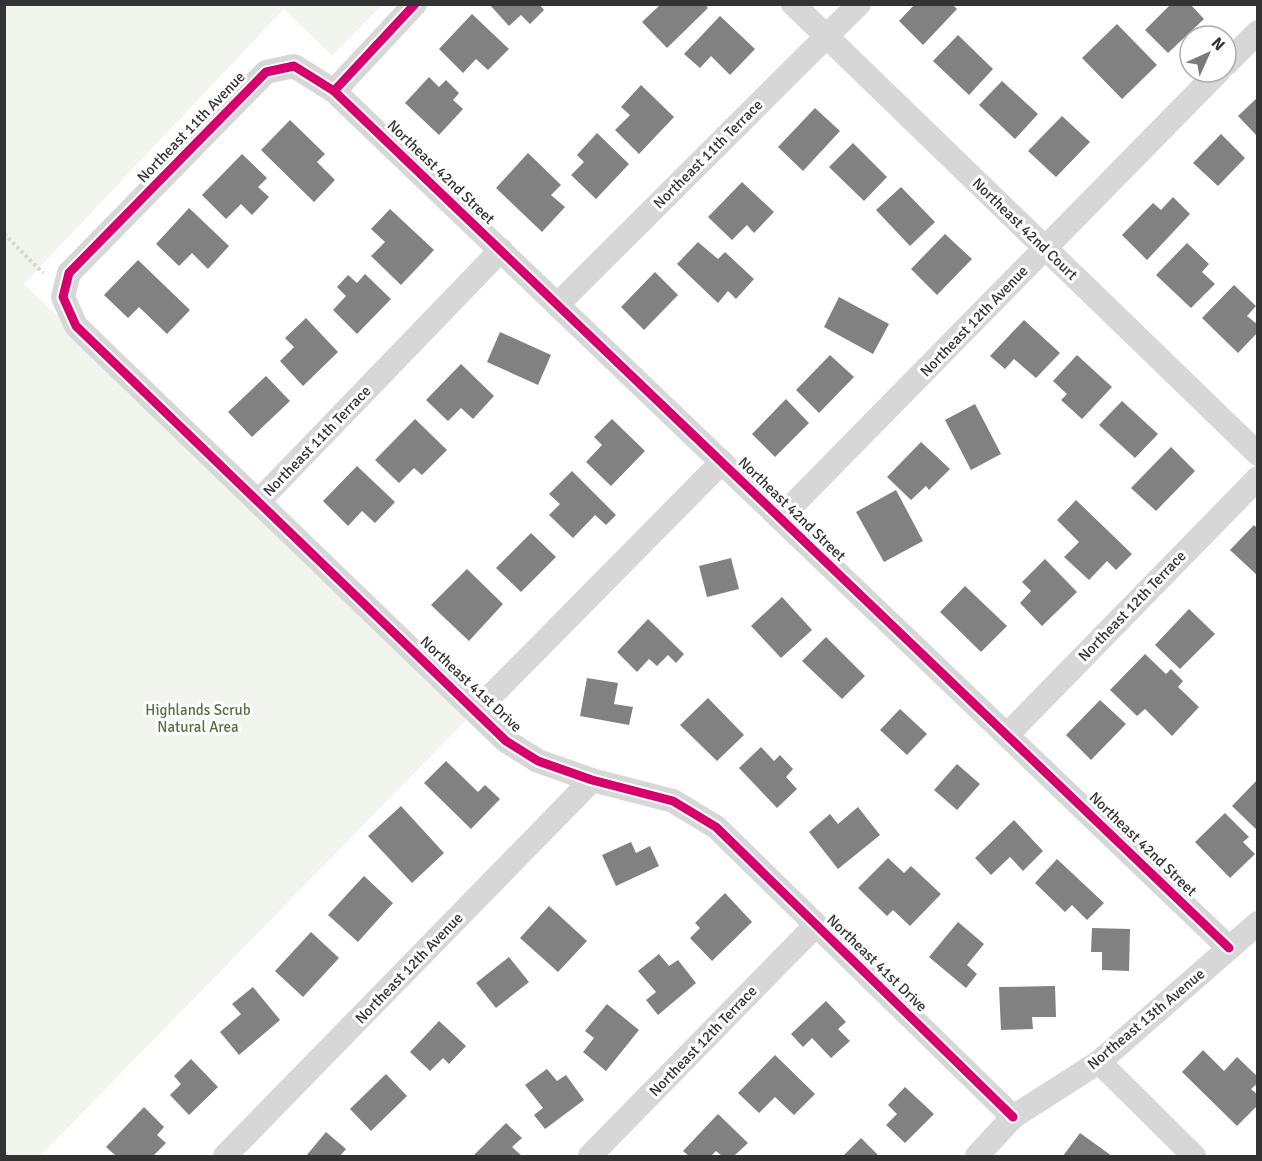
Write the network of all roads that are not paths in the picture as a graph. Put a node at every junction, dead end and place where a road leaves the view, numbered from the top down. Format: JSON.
{"nodes":[{"id":1,"x":415,"y":4,"type":"edge"},
{"id":2,"x":793,"y":4,"type":"edge"},
{"id":3,"x":859,"y":4,"type":"edge"},
{"id":4,"x":1257,"y":32,"type":"edge"},
{"id":5,"x":826,"y":35,"type":"junction"},
{"id":6,"x":1238,"y":52,"type":"edge"},
{"id":7,"x":1206,"y":84,"type":"edge"},
{"id":8,"x":334,"y":91,"type":"junction"},
{"id":9,"x":1045,"y":248,"type":"junction"},
{"id":10,"x":501,"y":250,"type":"junction"},
{"id":11,"x":63,"y":297,"type":"joint"},
{"id":12,"x":557,"y":305,"type":"junction"},
{"id":13,"x":1257,"y":454,"type":"edge"},
{"id":14,"x":722,"y":462,"type":"junction"},
{"id":15,"x":1257,"y":478,"type":"edge"},
{"id":16,"x":258,"y":502,"type":"junction"},
{"id":17,"x":780,"y":518,"type":"junction"},
{"id":18,"x":476,"y":711,"type":"junction"},
{"id":19,"x":1007,"y":735,"type":"junction"},
{"id":20,"x":592,"y":780,"type":"junction"},
{"id":21,"x":1257,"y":923,"type":"edge"},
{"id":22,"x":816,"y":925,"type":"junction"},
{"id":23,"x":1229,"y":948,"type":"junction"},
{"id":24,"x":1099,"y":1062,"type":"junction"},
{"id":25,"x":1013,"y":1117,"type":"junction"},
{"id":26,"x":225,"y":1156,"type":"edge"},
{"id":27,"x":590,"y":1156,"type":"edge"},
{"id":28,"x":977,"y":1156,"type":"edge"},
{"id":29,"x":1194,"y":1156,"type":"edge"}],
"edges":[{"from":1,"to":8,"type":"street"},
{"from":2,"to":5,"type":"street","name":"Northeast 42nd Court"},
{"from":3,"to":5,"type":"street","name":"Northeast 11th Terrace"},
{"from":4,"to":6,"type":"street"},
{"from":5,"to":9,"type":"street","name":"Northeast 42nd Court"},
{"from":5,"to":12,"type":"street","name":"Northeast 11th Terrace"},
{"from":7,"to":9,"type":"street","name":"Northeast 12th Avenue"},
{"from":8,"to":10,"type":"street","name":"Northeast 42nd Street"},
{"from":8,"to":11,"type":"street","name":"Northeast 11th Avenue"},
{"from":9,"to":13,"type":"street","name":"Northeast 42nd Court"},
{"from":9,"to":17,"type":"street","name":"Northeast 12th Avenue"},
{"from":10,"to":12,"type":"street","name":"Northeast 42nd Street"},
{"from":10,"to":16,"type":"street","name":"Northeast 11th Terrace"},
{"from":11,"to":16,"type":"street","name":"Northeast 41st Drive"},
{"from":12,"to":14,"type":"street","name":"Northeast 42nd Street"},
{"from":14,"to":17,"type":"street","name":"Northeast 42nd Street"},
{"from":14,"to":18,"type":"street"},
{"from":15,"to":19,"type":"street","name":"Northeast 12th Terrace"},
{"from":16,"to":18,"type":"street","name":"Northeast 41st Drive"},
{"from":17,"to":19,"type":"street","name":"Northeast 42nd Street"},
{"from":18,"to":20,"type":"street","name":"Northeast 41st Drive"},
{"from":19,"to":23,"type":"street","name":"Northeast 42nd Street"},
{"from":20,"to":22,"type":"street","name":"Northeast 41st Drive"},
{"from":20,"to":26,"type":"street","name":"Northeast 12th Avenue"},
{"from":21,"to":23,"type":"street","name":"Northeast 13th Avenue"},
{"from":22,"to":25,"type":"street","name":"Northeast 41st Drive"},
{"from":22,"to":27,"type":"street","name":"Northeast 12th Terrace"},
{"from":23,"to":24,"type":"street","name":"Northeast 13th Avenue"},
{"from":24,"to":25,"type":"street","name":"Northeast 13th Avenue"},
{"from":24,"to":29,"type":"street"},
{"from":25,"to":28,"type":"street","name":"Northeast 13th Avenue"}]}
